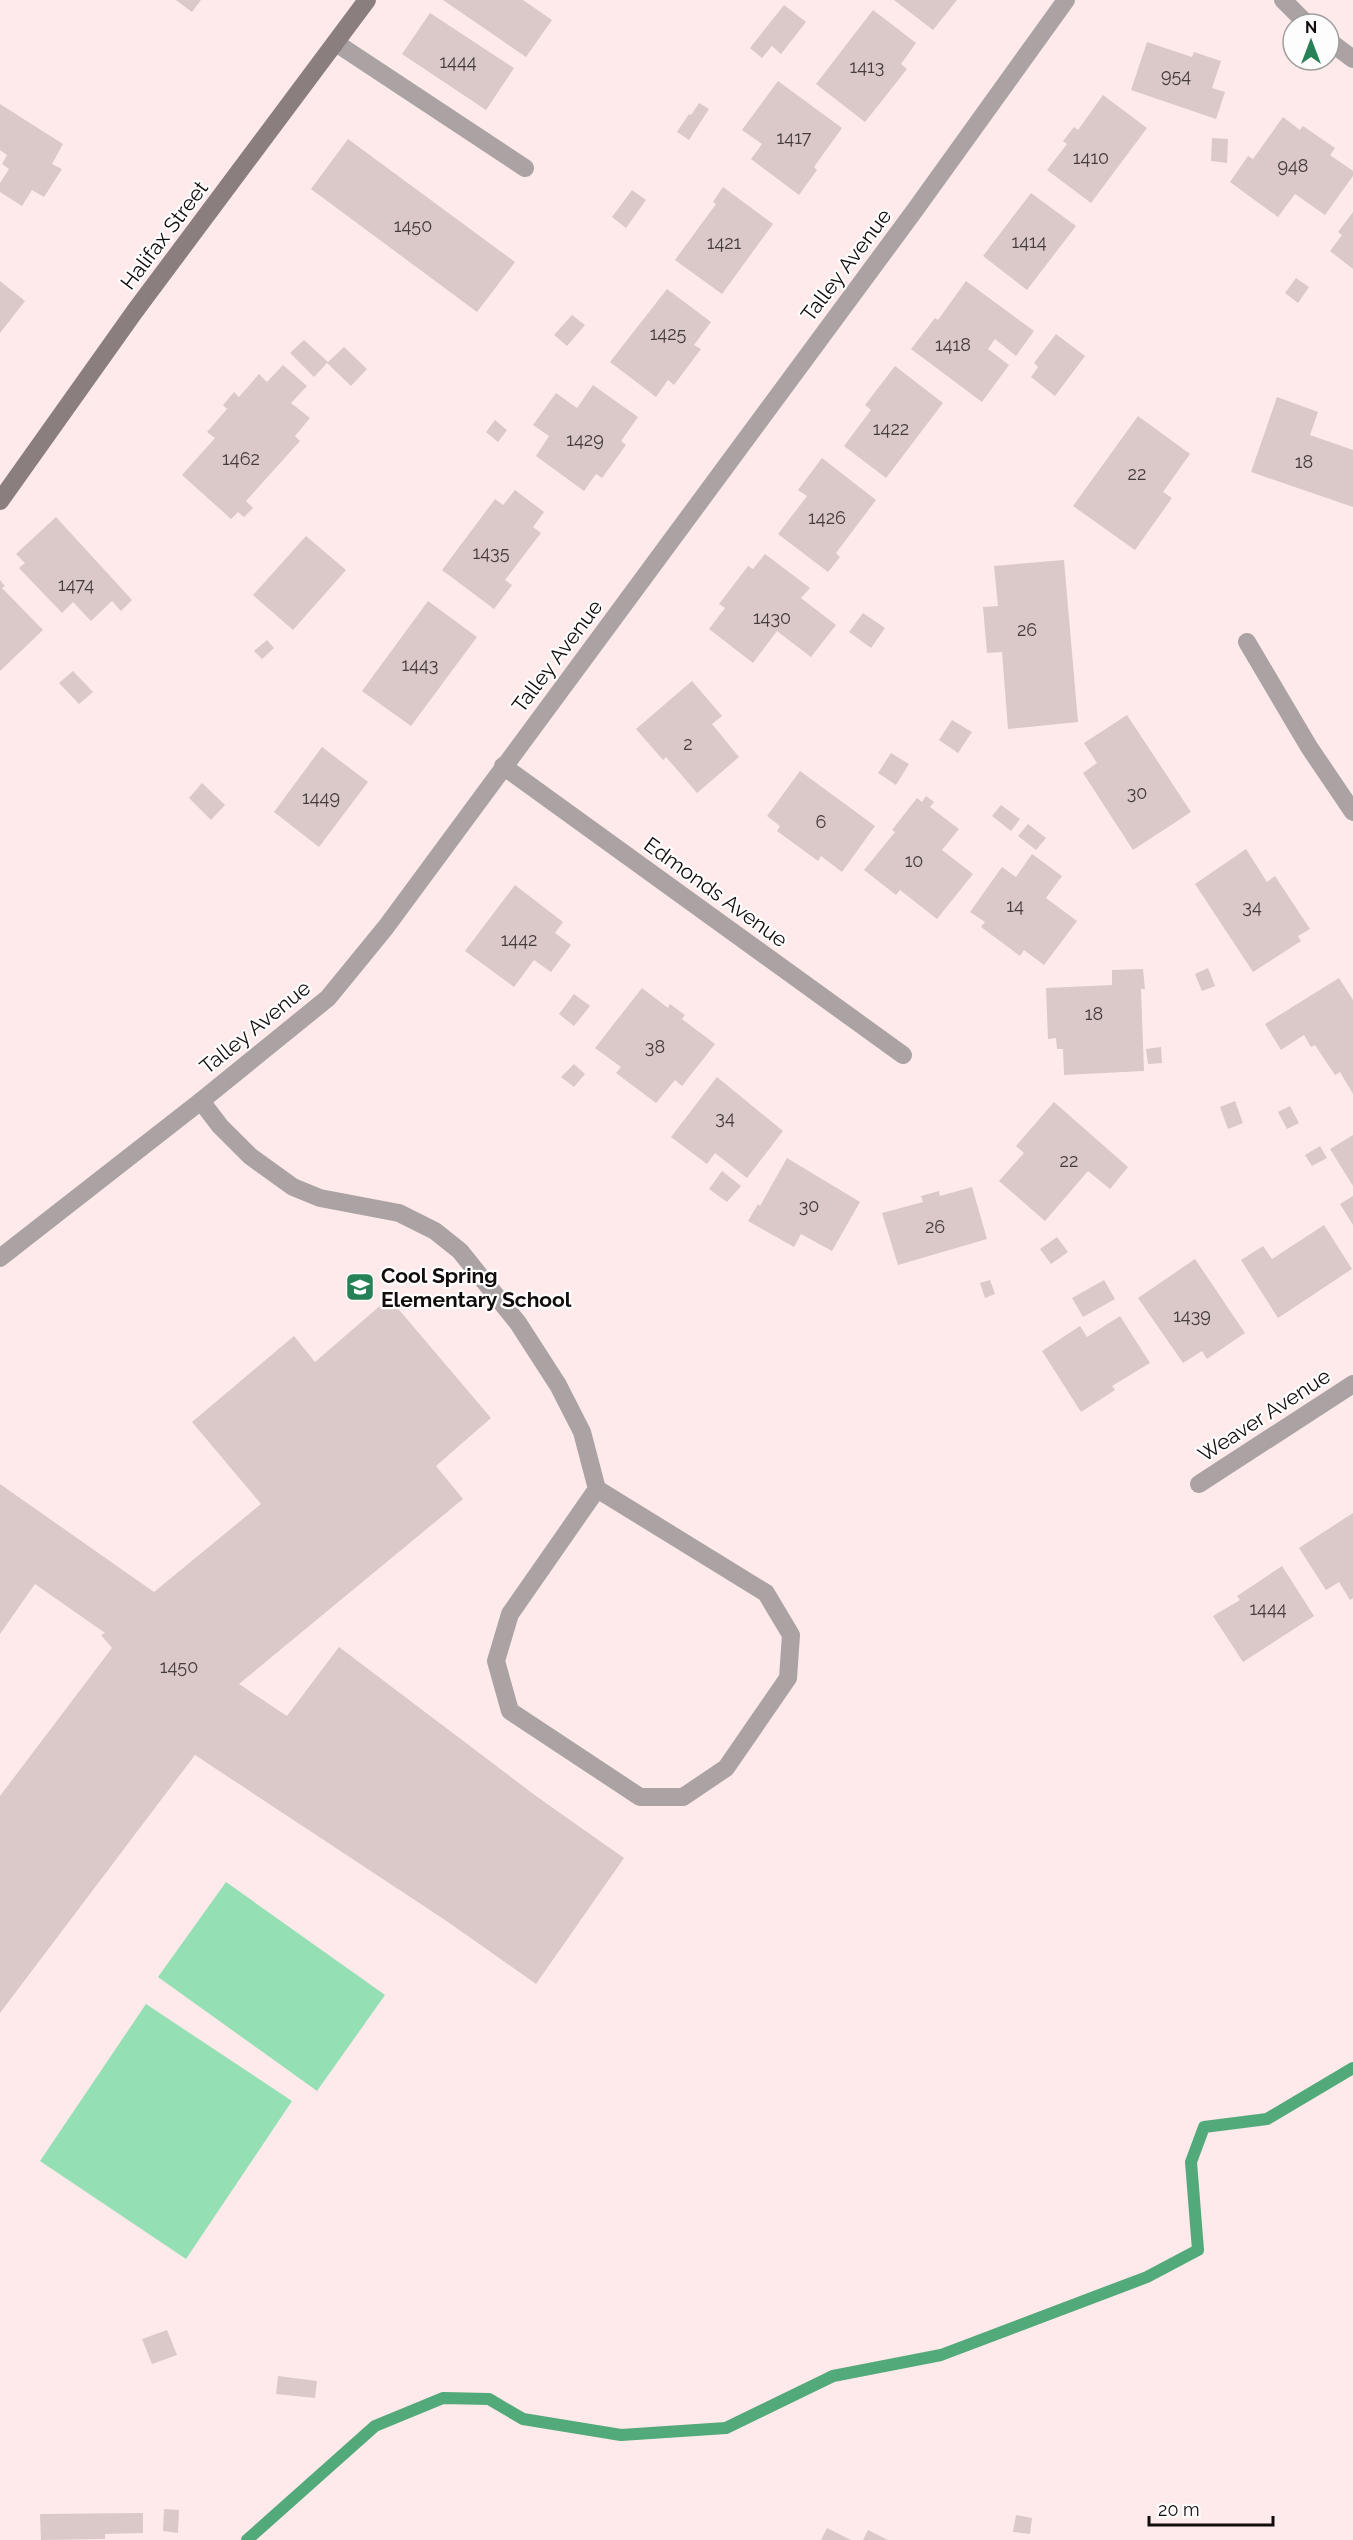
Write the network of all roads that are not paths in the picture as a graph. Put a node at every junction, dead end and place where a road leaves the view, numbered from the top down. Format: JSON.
{"nodes":[{"id":1,"x":368,"y":0,"type":"edge"},
{"id":2,"x":1066,"y":0,"type":"edge"},
{"id":3,"x":1283,"y":0,"type":"edge"},
{"id":4,"x":1295,"y":12,"type":"edge"},
{"id":5,"x":336,"y":43,"type":"junction"},
{"id":6,"x":525,"y":168,"type":"dead end"},
{"id":7,"x":0,"y":501,"type":"edge"},
{"id":8,"x":1247,"y":642,"type":"dead end"},
{"id":9,"x":503,"y":766,"type":"junction"},
{"id":10,"x":1353,"y":812,"type":"edge"},
{"id":11,"x":903,"y":1055,"type":"dead end"},
{"id":12,"x":201,"y":1101,"type":"junction"},
{"id":13,"x":0,"y":1258,"type":"edge"},
{"id":14,"x":1353,"y":1384,"type":"edge"},
{"id":15,"x":1199,"y":1484,"type":"dead end"},
{"id":16,"x":597,"y":1489,"type":"junction"}],
"edges":[{"from":1,"to":5,"type":"main road","name":"Halifax Street"},
{"from":2,"to":9,"type":"street","name":"Talley Avenue"},
{"from":3,"to":4,"type":"street"},
{"from":5,"to":6,"type":"street"},
{"from":5,"to":7,"type":"main road","name":"Halifax Street"},
{"from":8,"to":10,"type":"street"},
{"from":9,"to":11,"type":"street","name":"Edmonds Avenue"},
{"from":9,"to":12,"type":"street","name":"Talley Avenue"},
{"from":12,"to":13,"type":"street","name":"Talley Avenue"},
{"from":12,"to":16,"type":"street"},
{"from":14,"to":15,"type":"street","name":"Weaver Avenue"},
{"from":16,"to":16,"type":"street"}]}
